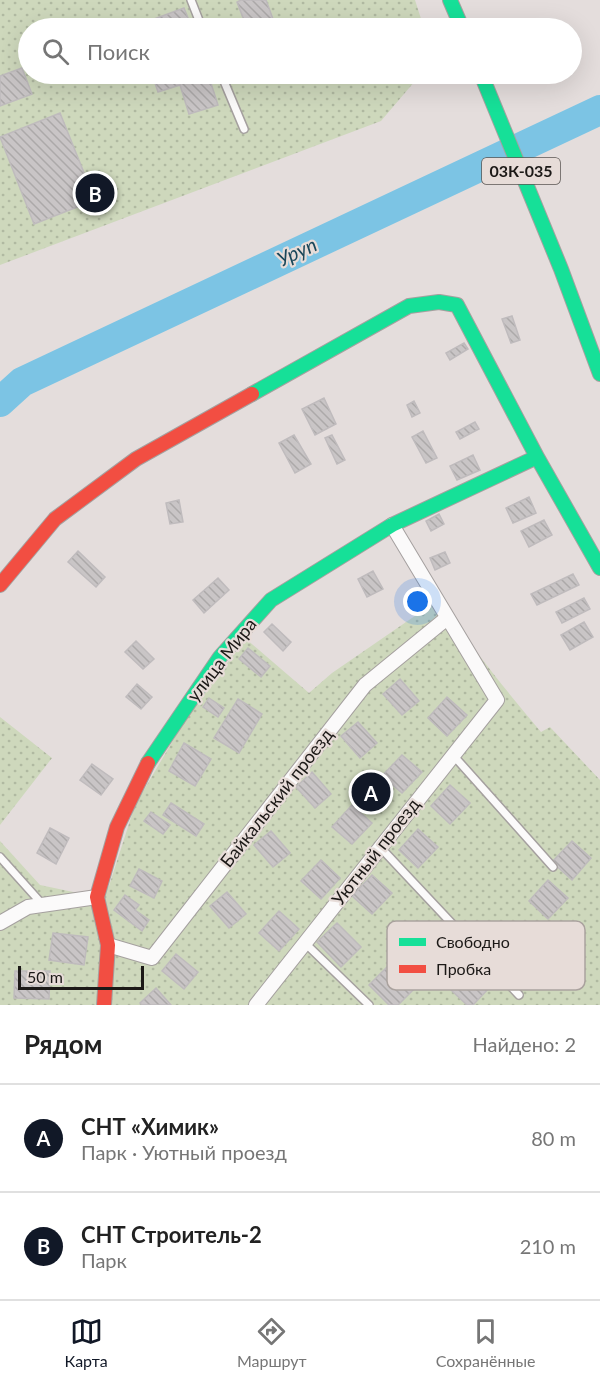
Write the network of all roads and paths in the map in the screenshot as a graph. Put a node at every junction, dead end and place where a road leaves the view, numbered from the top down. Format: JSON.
{"nodes":[{"id":1,"x":191,"y":0,"type":"edge"},
{"id":2,"x":452,"y":4,"type":"edge"},
{"id":3,"x":198,"y":18,"type":"edge"},
{"id":4,"x":458,"y":18,"type":"edge"},
{"id":5,"x":225,"y":84,"type":"edge"},
{"id":6,"x":485,"y":84,"type":"edge"},
{"id":7,"x":244,"y":129,"type":"dead end"},
{"id":8,"x":600,"y":374,"type":"edge"},
{"id":9,"x":537,"y":456,"type":"junction"},
{"id":10,"x":392,"y":525,"type":"junction"},
{"id":11,"x":600,"y":568,"type":"edge"},
{"id":12,"x":0,"y":585,"type":"edge"},
{"id":13,"x":447,"y":618,"type":"junction"},
{"id":14,"x":453,"y":756,"type":"junction"},
{"id":15,"x":380,"y":847,"type":"junction"},
{"id":16,"x":0,"y":857,"type":"edge"},
{"id":17,"x":553,"y":867,"type":"dead end"},
{"id":18,"x":97,"y":897,"type":"junction"},
{"id":19,"x":43,"y":905,"type":"junction"},
{"id":20,"x":450,"y":921,"type":"edge"},
{"id":21,"x":0,"y":923,"type":"edge"},
{"id":22,"x":305,"y":943,"type":"junction"},
{"id":23,"x":108,"y":945,"type":"junction"},
{"id":24,"x":515,"y":990,"type":"edge"},
{"id":25,"x":519,"y":994,"type":"dead end"},
{"id":26,"x":104,"y":1005,"type":"edge"},
{"id":27,"x":256,"y":1005,"type":"edge"},
{"id":28,"x":369,"y":1005,"type":"edge"}],
"edges":[{"from":1,"to":3,"type":"lane"},
{"from":2,"to":4,"type":"street"},
{"from":5,"to":7,"type":"lane"},
{"from":6,"to":8,"type":"street","number":"03К-035"},
{"from":9,"to":10,"type":"street","name":"улица Мира"},
{"from":9,"to":11,"type":"street"},
{"from":9,"to":12,"type":"street"},
{"from":10,"to":13,"type":"street"},
{"from":10,"to":18,"type":"street","name":"улица Мира"},
{"from":13,"to":14,"type":"street","name":"Уютный проезд"},
{"from":13,"to":23,"type":"street","name":"Байкальский проезд"},
{"from":14,"to":15,"type":"street","name":"Уютный проезд"},
{"from":14,"to":17,"type":"lane"},
{"from":15,"to":20,"type":"lane"},
{"from":15,"to":22,"type":"street","name":"Уютный проезд"},
{"from":16,"to":19,"type":"lane"},
{"from":18,"to":19,"type":"street"},
{"from":18,"to":23,"type":"street","name":"улица Мира"},
{"from":19,"to":21,"type":"street"},
{"from":22,"to":27,"type":"street","name":"Уютный проезд"},
{"from":22,"to":28,"type":"lane"},
{"from":23,"to":26,"type":"street","name":"улица Мира"},
{"from":24,"to":25,"type":"lane"}]}
